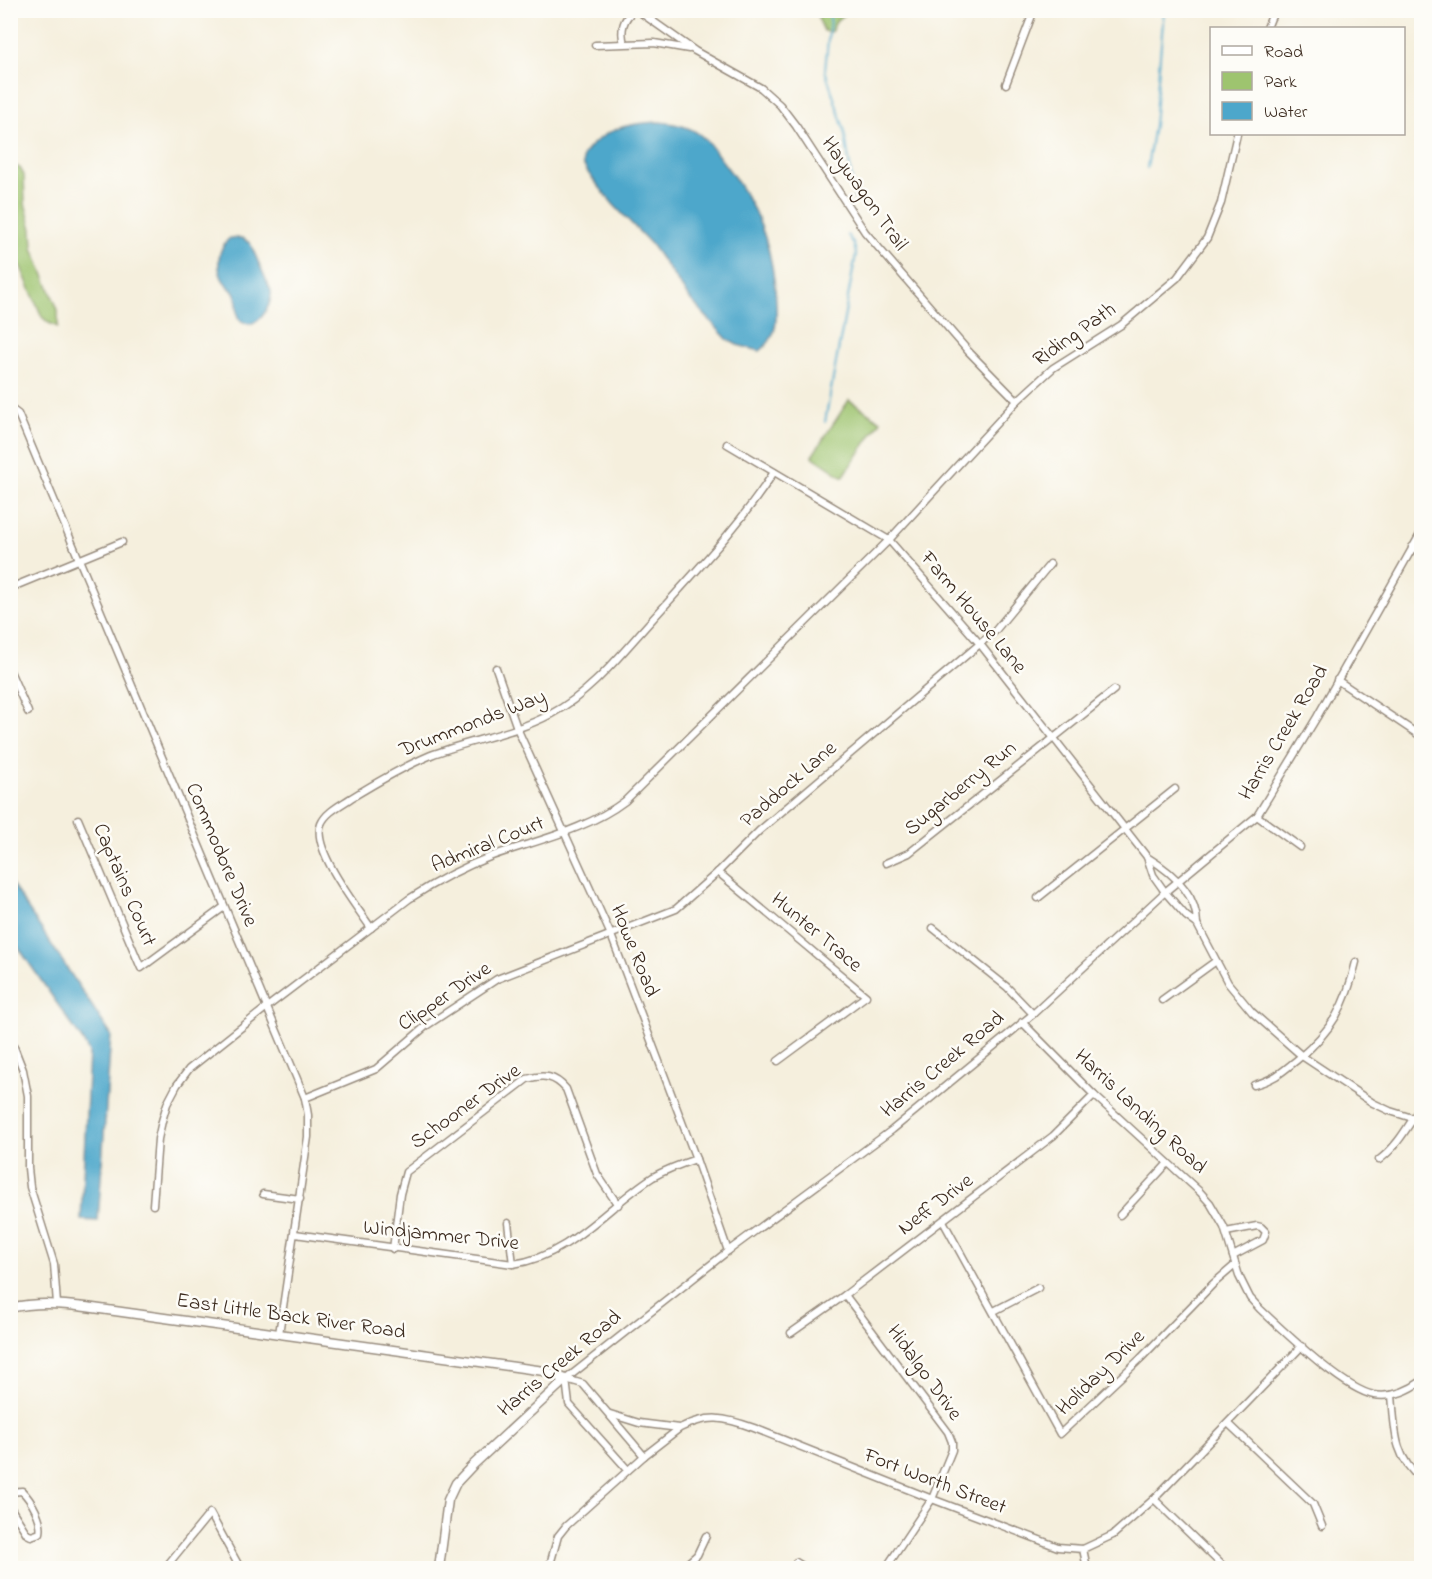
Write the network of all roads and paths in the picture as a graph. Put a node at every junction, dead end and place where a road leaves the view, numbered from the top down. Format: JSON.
{"nodes":[{"id":1,"x":635,"y":10,"type":"edge"},
{"id":2,"x":1034,"y":10,"type":"edge"},
{"id":3,"x":1276,"y":10,"type":"edge"},
{"id":4,"x":1267,"y":27,"type":"edge"},
{"id":5,"x":624,"y":43,"type":"junction"},
{"id":6,"x":595,"y":45,"type":"dead end"},
{"id":7,"x":695,"y":51,"type":"junction"},
{"id":8,"x":1006,"y":84,"type":"dead end"},
{"id":9,"x":1237,"y":135,"type":"edge"},
{"id":10,"x":1017,"y":401,"type":"junction"},
{"id":11,"x":10,"y":408,"type":"edge"},
{"id":12,"x":727,"y":444,"type":"dead end"},
{"id":13,"x":774,"y":472,"type":"junction"},
{"id":14,"x":1422,"y":531,"type":"edge"},
{"id":15,"x":889,"y":540,"type":"junction"},
{"id":16,"x":122,"y":542,"type":"dead end"},
{"id":17,"x":1412,"y":547,"type":"junction"},
{"id":18,"x":1422,"y":553,"type":"edge"},
{"id":19,"x":78,"y":560,"type":"junction"},
{"id":20,"x":1050,"y":564,"type":"dead end"},
{"id":21,"x":10,"y":588,"type":"edge"},
{"id":22,"x":980,"y":644,"type":"junction"},
{"id":23,"x":496,"y":668,"type":"dead end"},
{"id":24,"x":10,"y":672,"type":"edge"},
{"id":25,"x":1337,"y":680,"type":"junction"},
{"id":26,"x":1114,"y":690,"type":"dead end"},
{"id":27,"x":28,"y":712,"type":"dead end"},
{"id":28,"x":517,"y":728,"type":"junction"},
{"id":29,"x":1053,"y":736,"type":"junction"},
{"id":30,"x":1422,"y":737,"type":"edge"},
{"id":31,"x":1174,"y":789,"type":"dead end"},
{"id":32,"x":1257,"y":816,"type":"junction"},
{"id":33,"x":78,"y":819,"type":"dead end"},
{"id":34,"x":1125,"y":828,"type":"junction"},
{"id":35,"x":565,"y":832,"type":"junction"},
{"id":36,"x":1300,"y":846,"type":"dead end"},
{"id":37,"x":1147,"y":857,"type":"junction"},
{"id":38,"x":886,"y":863,"type":"dead end"},
{"id":39,"x":718,"y":872,"type":"junction"},
{"id":40,"x":1178,"y":881,"type":"junction"},
{"id":41,"x":1165,"y":892,"type":"junction"},
{"id":42,"x":1038,"y":898,"type":"dead end"},
{"id":43,"x":224,"y":907,"type":"junction"},
{"id":44,"x":1197,"y":924,"type":"junction"},
{"id":45,"x":371,"y":928,"type":"junction"},
{"id":46,"x":933,"y":928,"type":"dead end"},
{"id":47,"x":611,"y":935,"type":"junction"},
{"id":48,"x":1216,"y":961,"type":"junction"},
{"id":49,"x":1356,"y":962,"type":"dead end"},
{"id":50,"x":1162,"y":1000,"type":"dead end"},
{"id":51,"x":267,"y":1007,"type":"junction"},
{"id":52,"x":1033,"y":1014,"type":"junction"},
{"id":53,"x":1022,"y":1022,"type":"junction"},
{"id":54,"x":11,"y":1041,"type":"edge"},
{"id":55,"x":1302,"y":1056,"type":"junction"},
{"id":56,"x":778,"y":1061,"type":"dead end"},
{"id":57,"x":1254,"y":1085,"type":"dead end"},
{"id":58,"x":1094,"y":1095,"type":"junction"},
{"id":59,"x":305,"y":1098,"type":"junction"},
{"id":60,"x":1422,"y":1105,"type":"edge"},
{"id":61,"x":1413,"y":1118,"type":"junction"},
{"id":62,"x":1422,"y":1121,"type":"edge"},
{"id":63,"x":696,"y":1159,"type":"junction"},
{"id":64,"x":1379,"y":1160,"type":"dead end"},
{"id":65,"x":1168,"y":1163,"type":"junction"},
{"id":66,"x":262,"y":1194,"type":"dead end"},
{"id":67,"x":300,"y":1199,"type":"junction"},
{"id":68,"x":153,"y":1204,"type":"dead end"},
{"id":69,"x":618,"y":1204,"type":"junction"},
{"id":70,"x":1120,"y":1215,"type":"dead end"},
{"id":71,"x":943,"y":1221,"type":"junction"},
{"id":72,"x":508,"y":1223,"type":"dead end"},
{"id":73,"x":1226,"y":1232,"type":"junction"},
{"id":74,"x":295,"y":1234,"type":"junction"},
{"id":75,"x":393,"y":1249,"type":"junction"},
{"id":76,"x":728,"y":1251,"type":"junction"},
{"id":77,"x":1233,"y":1256,"type":"junction"},
{"id":78,"x":513,"y":1264,"type":"junction"},
{"id":79,"x":1235,"y":1265,"type":"junction"},
{"id":80,"x":1038,"y":1288,"type":"dead end"},
{"id":81,"x":845,"y":1295,"type":"junction"},
{"id":82,"x":57,"y":1304,"type":"junction"},
{"id":83,"x":10,"y":1308,"type":"edge"},
{"id":84,"x":994,"y":1311,"type":"junction"},
{"id":85,"x":791,"y":1333,"type":"dead end"},
{"id":86,"x":279,"y":1334,"type":"junction"},
{"id":87,"x":1302,"y":1346,"type":"junction"},
{"id":88,"x":566,"y":1379,"type":"junction"},
{"id":89,"x":1422,"y":1380,"type":"edge"},
{"id":90,"x":1392,"y":1395,"type":"junction"},
{"id":91,"x":609,"y":1413,"type":"junction"},
{"id":92,"x":1228,"y":1423,"type":"junction"},
{"id":93,"x":680,"y":1428,"type":"junction"},
{"id":94,"x":644,"y":1456,"type":"junction"},
{"id":95,"x":628,"y":1470,"type":"junction"},
{"id":96,"x":1422,"y":1480,"type":"edge"},
{"id":97,"x":10,"y":1492,"type":"edge"},
{"id":98,"x":932,"y":1499,"type":"junction"},
{"id":99,"x":1154,"y":1499,"type":"junction"},
{"id":100,"x":10,"y":1507,"type":"edge"},
{"id":101,"x":1322,"y":1526,"type":"dead end"},
{"id":102,"x":706,"y":1536,"type":"dead end"},
{"id":103,"x":1083,"y":1549,"type":"junction"},
{"id":104,"x":796,"y":1562,"type":"dead end"},
{"id":105,"x":165,"y":1569,"type":"edge"},
{"id":106,"x":240,"y":1569,"type":"edge"},
{"id":107,"x":438,"y":1569,"type":"edge"},
{"id":108,"x":549,"y":1569,"type":"edge"},
{"id":109,"x":682,"y":1569,"type":"edge"},
{"id":110,"x":806,"y":1569,"type":"edge"},
{"id":111,"x":886,"y":1569,"type":"edge"},
{"id":112,"x":1087,"y":1569,"type":"edge"},
{"id":113,"x":1225,"y":1569,"type":"edge"}],
"edges":[{"from":1,"to":5,"type":"street","name":"Haywagon Trail"},
{"from":1,"to":7,"type":"street","name":"Haywagon Trail"},
{"from":2,"to":8,"type":"street"},
{"from":3,"to":4,"type":"street"},
{"from":5,"to":6,"type":"street","name":"Haywagon Trail"},
{"from":5,"to":7,"type":"street","name":"Haywagon Trail"},
{"from":7,"to":10,"type":"street","name":"Haywagon Trail"},
{"from":9,"to":10,"type":"street","name":"Riding Path"},
{"from":10,"to":15,"type":"street","name":"Riding Path"},
{"from":11,"to":19,"type":"street","name":"Commodore Drive"},
{"from":12,"to":13,"type":"street","name":"Farm House Lane"},
{"from":13,"to":15,"type":"street","name":"Farm House Lane"},
{"from":13,"to":28,"type":"street","name":"Drummonds Way"},
{"from":14,"to":17,"type":"street","name":"Harris Creek Road"},
{"from":15,"to":22,"type":"street","name":"Farm House Lane"},
{"from":15,"to":35,"type":"street","name":"Admiral Court"},
{"from":16,"to":19,"type":"street"},
{"from":17,"to":18,"type":"street"},
{"from":17,"to":25,"type":"street","name":"Harris Creek Road"},
{"from":19,"to":21,"type":"street"},
{"from":19,"to":43,"type":"street","name":"Commodore Drive"},
{"from":20,"to":22,"type":"street","name":"Paddock Lane"},
{"from":22,"to":29,"type":"street","name":"Farm House Lane"},
{"from":22,"to":39,"type":"street","name":"Paddock Lane"},
{"from":23,"to":28,"type":"street","name":"Howe Road"},
{"from":24,"to":27,"type":"street"},
{"from":25,"to":30,"type":"street"},
{"from":25,"to":32,"type":"street","name":"Harris Creek Road"},
{"from":26,"to":29,"type":"street","name":"Sugarberry Run"},
{"from":28,"to":35,"type":"street","name":"Howe Road"},
{"from":28,"to":45,"type":"street","name":"Drummonds Way"},
{"from":29,"to":34,"type":"street","name":"Farm House Lane"},
{"from":29,"to":38,"type":"street","name":"Sugarberry Run"},
{"from":31,"to":34,"type":"street"},
{"from":32,"to":36,"type":"street"},
{"from":32,"to":40,"type":"street","name":"Harris Creek Road"},
{"from":33,"to":43,"type":"street","name":"Captains Court"},
{"from":34,"to":37,"type":"street","name":"Farm House Lane"},
{"from":34,"to":42,"type":"street"},
{"from":35,"to":45,"type":"street","name":"Admiral Court"},
{"from":35,"to":47,"type":"street","name":"Howe Road"},
{"from":37,"to":40,"type":"street","name":"Farm House Lane"},
{"from":37,"to":41,"type":"street","name":"Farm House Lane"},
{"from":39,"to":47,"type":"street","name":"Paddock Lane"},
{"from":39,"to":56,"type":"street","name":"Hunter Trace"},
{"from":40,"to":41,"type":"street","name":"Harris Creek Road"},
{"from":40,"to":44,"type":"street","name":"Farm House Lane"},
{"from":41,"to":44,"type":"street","name":"Farm House Lane"},
{"from":41,"to":52,"type":"street","name":"Harris Creek Road"},
{"from":43,"to":51,"type":"street","name":"Commodore Drive"},
{"from":44,"to":48,"type":"street"},
{"from":45,"to":51,"type":"street","name":"Admiral Court"},
{"from":46,"to":52,"type":"street"},
{"from":47,"to":59,"type":"street","name":"Clipper Drive"},
{"from":47,"to":63,"type":"street","name":"Howe Road"},
{"from":48,"to":50,"type":"street"},
{"from":48,"to":55,"type":"street"},
{"from":49,"to":55,"type":"street"},
{"from":51,"to":59,"type":"street","name":"Commodore Drive"},
{"from":51,"to":68,"type":"street","name":"Admiral Court"},
{"from":52,"to":53,"type":"street","name":"Harris Creek Road"},
{"from":53,"to":58,"type":"street","name":"Harris Landing Road"},
{"from":53,"to":76,"type":"street","name":"Harris Creek Road"},
{"from":54,"to":82,"type":"street"},
{"from":55,"to":57,"type":"street"},
{"from":55,"to":61,"type":"street"},
{"from":58,"to":65,"type":"street","name":"Harris Landing Road"},
{"from":58,"to":71,"type":"street","name":"Neff Drive"},
{"from":59,"to":67,"type":"street","name":"Commodore Drive"},
{"from":60,"to":61,"type":"street"},
{"from":61,"to":62,"type":"street"},
{"from":61,"to":64,"type":"street"},
{"from":63,"to":69,"type":"street","name":"Windjammer Drive"},
{"from":63,"to":76,"type":"street","name":"Howe Road"},
{"from":65,"to":70,"type":"street"},
{"from":65,"to":73,"type":"street","name":"Harris Landing Road"},
{"from":66,"to":67,"type":"street"},
{"from":67,"to":74,"type":"street","name":"Commodore Drive"},
{"from":69,"to":75,"type":"street","name":"Schooner Drive"},
{"from":69,"to":78,"type":"street","name":"Windjammer Drive"},
{"from":71,"to":81,"type":"street","name":"Neff Drive"},
{"from":71,"to":84,"type":"street","name":"Holiday Drive"},
{"from":72,"to":78,"type":"street"},
{"from":73,"to":77,"type":"street","name":"Harris Landing Road"},
{"from":73,"to":77,"type":"street"},
{"from":74,"to":75,"type":"street","name":"Windjammer Drive"},
{"from":74,"to":86,"type":"street","name":"Commodore Drive"},
{"from":75,"to":78,"type":"street","name":"Windjammer Drive"},
{"from":76,"to":88,"type":"street","name":"Harris Creek Road"},
{"from":77,"to":79,"type":"street","name":"Harris Landing Road"},
{"from":79,"to":84,"type":"street","name":"Holiday Drive"},
{"from":79,"to":87,"type":"street","name":"Harris Landing Road"},
{"from":80,"to":84,"type":"street"},
{"from":81,"to":85,"type":"street","name":"Neff Drive"},
{"from":81,"to":98,"type":"street","name":"Hidalgo Drive"},
{"from":82,"to":83,"type":"street","name":"East Little Back River Road"},
{"from":82,"to":86,"type":"street","name":"East Little Back River Road"},
{"from":86,"to":88,"type":"street","name":"East Little Back River Road"},
{"from":87,"to":90,"type":"street","name":"Harris Landing Road"},
{"from":87,"to":92,"type":"street"},
{"from":88,"to":91,"type":"street","name":"East Little Back River Road"},
{"from":88,"to":95,"type":"street"},
{"from":88,"to":107,"type":"street","name":"Harris Creek Road"},
{"from":89,"to":90,"type":"street"},
{"from":90,"to":96,"type":"street"},
{"from":91,"to":93,"type":"street"},
{"from":91,"to":94,"type":"street","name":"East Little Back River Road"},
{"from":92,"to":99,"type":"street"},
{"from":92,"to":101,"type":"street"},
{"from":93,"to":94,"type":"street","name":"Fort Worth Street"},
{"from":93,"to":98,"type":"street","name":"Fort Worth Street"},
{"from":94,"to":95,"type":"street","name":"Fort Worth Street"},
{"from":95,"to":108,"type":"street","name":"Fort Worth Street"},
{"from":97,"to":100,"type":"street"},
{"from":98,"to":103,"type":"street","name":"Fort Worth Street"},
{"from":98,"to":111,"type":"street","name":"Hidalgo Drive"},
{"from":99,"to":103,"type":"street"},
{"from":99,"to":113,"type":"street"},
{"from":102,"to":109,"type":"street"},
{"from":103,"to":112,"type":"street"},
{"from":104,"to":110,"type":"street"},
{"from":105,"to":106,"type":"street"}]}
